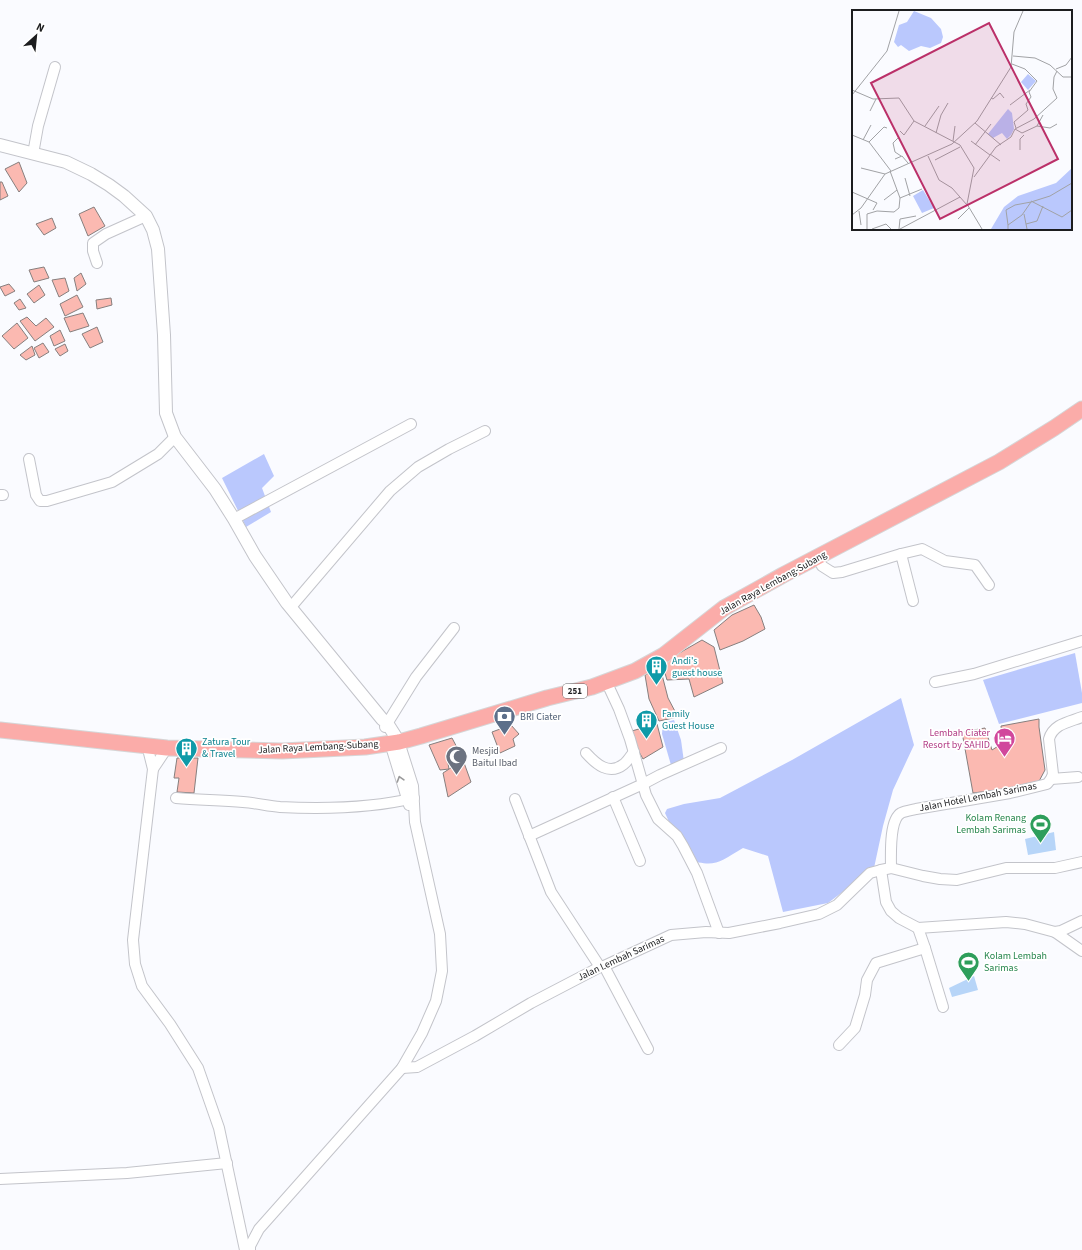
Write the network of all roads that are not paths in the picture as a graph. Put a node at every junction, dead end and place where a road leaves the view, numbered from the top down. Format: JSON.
{"nodes":[{"id":1,"x":55,"y":67,"type":"dead end"},
{"id":2,"x":0,"y":145,"type":"edge"},
{"id":3,"x":33,"y":154,"type":"junction"},
{"id":4,"x":146,"y":216,"type":"junction"},
{"id":5,"x":97,"y":263,"type":"dead end"},
{"id":6,"x":1082,"y":409,"type":"edge"},
{"id":7,"x":411,"y":424,"type":"dead end"},
{"id":8,"x":485,"y":431,"type":"dead end"},
{"id":9,"x":175,"y":437,"type":"junction"},
{"id":10,"x":29,"y":459,"type":"dead end"},
{"id":11,"x":234,"y":519,"type":"junction"},
{"id":12,"x":900,"y":554,"type":"junction"},
{"id":13,"x":818,"y":557,"type":"junction"},
{"id":14,"x":990,"y":585,"type":"dead end"},
{"id":15,"x":913,"y":601,"type":"dead end"},
{"id":16,"x":291,"y":608,"type":"junction"},
{"id":17,"x":454,"y":628,"type":"dead end"},
{"id":18,"x":1082,"y":641,"type":"edge"},
{"id":19,"x":606,"y":680,"type":"junction"},
{"id":20,"x":934,"y":682,"type":"dead end"},
{"id":21,"x":1082,"y":717,"type":"edge"},
{"id":22,"x":384,"y":723,"type":"junction"},
{"id":23,"x":0,"y":730,"type":"edge"},
{"id":24,"x":394,"y":742,"type":"junction"},
{"id":25,"x":147,"y":745,"type":"junction"},
{"id":26,"x":167,"y":748,"type":"junction"},
{"id":27,"x":721,"y":748,"type":"dead end"},
{"id":28,"x":634,"y":752,"type":"junction"},
{"id":29,"x":586,"y":753,"type":"dead end"},
{"id":30,"x":154,"y":769,"type":"junction"},
{"id":31,"x":1078,"y":777,"type":"dead end"},
{"id":32,"x":1051,"y":779,"type":"junction"},
{"id":33,"x":643,"y":784,"type":"junction"},
{"id":34,"x":613,"y":797,"type":"junction"},
{"id":35,"x":176,"y":798,"type":"dead end"},
{"id":36,"x":410,"y":799,"type":"junction"},
{"id":37,"x":515,"y":799,"type":"dead end"},
{"id":38,"x":529,"y":836,"type":"junction"},
{"id":39,"x":640,"y":861,"type":"dead end"},
{"id":40,"x":1082,"y":862,"type":"edge"},
{"id":41,"x":886,"y":869,"type":"junction"},
{"id":42,"x":1082,"y":921,"type":"edge"},
{"id":43,"x":918,"y":928,"type":"junction"},
{"id":44,"x":1055,"y":932,"type":"junction"},
{"id":45,"x":718,"y":933,"type":"junction"},
{"id":46,"x":925,"y":948,"type":"junction"},
{"id":47,"x":1082,"y":951,"type":"edge"},
{"id":48,"x":602,"y":967,"type":"junction"},
{"id":49,"x":943,"y":1008,"type":"dead end"},
{"id":50,"x":840,"y":1044,"type":"dead end"},
{"id":51,"x":648,"y":1049,"type":"dead end"},
{"id":52,"x":402,"y":1068,"type":"junction"},
{"id":53,"x":227,"y":1163,"type":"junction"},
{"id":54,"x":0,"y":1179,"type":"edge"},
{"id":55,"x":246,"y":1250,"type":"edge"},
{"id":56,"x":250,"y":1250,"type":"edge"}],
"edges":[{"from":1,"to":3,"type":"street"},
{"from":2,"to":3,"type":"street"},
{"from":3,"to":4,"type":"street"},
{"from":4,"to":5,"type":"street"},
{"from":4,"to":9,"type":"street"},
{"from":6,"to":13,"type":"main road","name":"Jalan Raya Lembang-Subang","number":"251"},
{"from":7,"to":11,"type":"street"},
{"from":8,"to":16,"type":"street"},
{"from":9,"to":10,"type":"street"},
{"from":9,"to":11,"type":"street"},
{"from":11,"to":16,"type":"street"},
{"from":12,"to":13,"type":"street"},
{"from":12,"to":14,"type":"street"},
{"from":12,"to":15,"type":"street"},
{"from":13,"to":19,"type":"main road","name":"Jalan Raya Lembang-Subang","number":"251"},
{"from":16,"to":22,"type":"street"},
{"from":17,"to":22,"type":"street"},
{"from":18,"to":20,"type":"street"},
{"from":19,"to":24,"type":"main road","name":"Jalan Raya Lembang-Subang","number":"251"},
{"from":19,"to":28,"type":"street"},
{"from":21,"to":32,"type":"street"},
{"from":22,"to":24,"type":"street"},
{"from":23,"to":25,"type":"main road","name":"Jalan Raya Lembang-Subang","number":"251"},
{"from":24,"to":26,"type":"main road","name":"Jalan Raya Lembang-Subang","number":"251"},
{"from":24,"to":36,"type":"street"},
{"from":25,"to":26,"type":"main road","name":"Jalan Raya Lembang-Subang","number":"251"},
{"from":25,"to":30,"type":"street"},
{"from":26,"to":30,"type":"street"},
{"from":27,"to":33,"type":"street"},
{"from":28,"to":29,"type":"street"},
{"from":28,"to":33,"type":"street"},
{"from":30,"to":53,"type":"street"},
{"from":31,"to":32,"type":"street"},
{"from":32,"to":41,"type":"street","name":"Jalan Hotel Lembah Sarimas"},
{"from":33,"to":34,"type":"street"},
{"from":33,"to":45,"type":"street"},
{"from":34,"to":38,"type":"street"},
{"from":34,"to":39,"type":"street"},
{"from":35,"to":36,"type":"street"},
{"from":36,"to":52,"type":"street"},
{"from":37,"to":38,"type":"street"},
{"from":38,"to":48,"type":"street"},
{"from":40,"to":41,"type":"street"},
{"from":41,"to":43,"type":"street","name":"Jalan Hotel Lembah Sarimas"},
{"from":41,"to":45,"type":"street","name":"Jalan Lembah Sarimas"},
{"from":42,"to":44,"type":"street"},
{"from":43,"to":44,"type":"street"},
{"from":43,"to":46,"type":"street"},
{"from":44,"to":47,"type":"street"},
{"from":45,"to":48,"type":"street","name":"Jalan Lembah Sarimas"},
{"from":46,"to":49,"type":"street"},
{"from":46,"to":50,"type":"street"},
{"from":48,"to":51,"type":"street"},
{"from":48,"to":52,"type":"street","name":"Jalan Lembah Sarimas"},
{"from":52,"to":56,"type":"street"},
{"from":53,"to":54,"type":"street"},
{"from":53,"to":55,"type":"street"}]}
